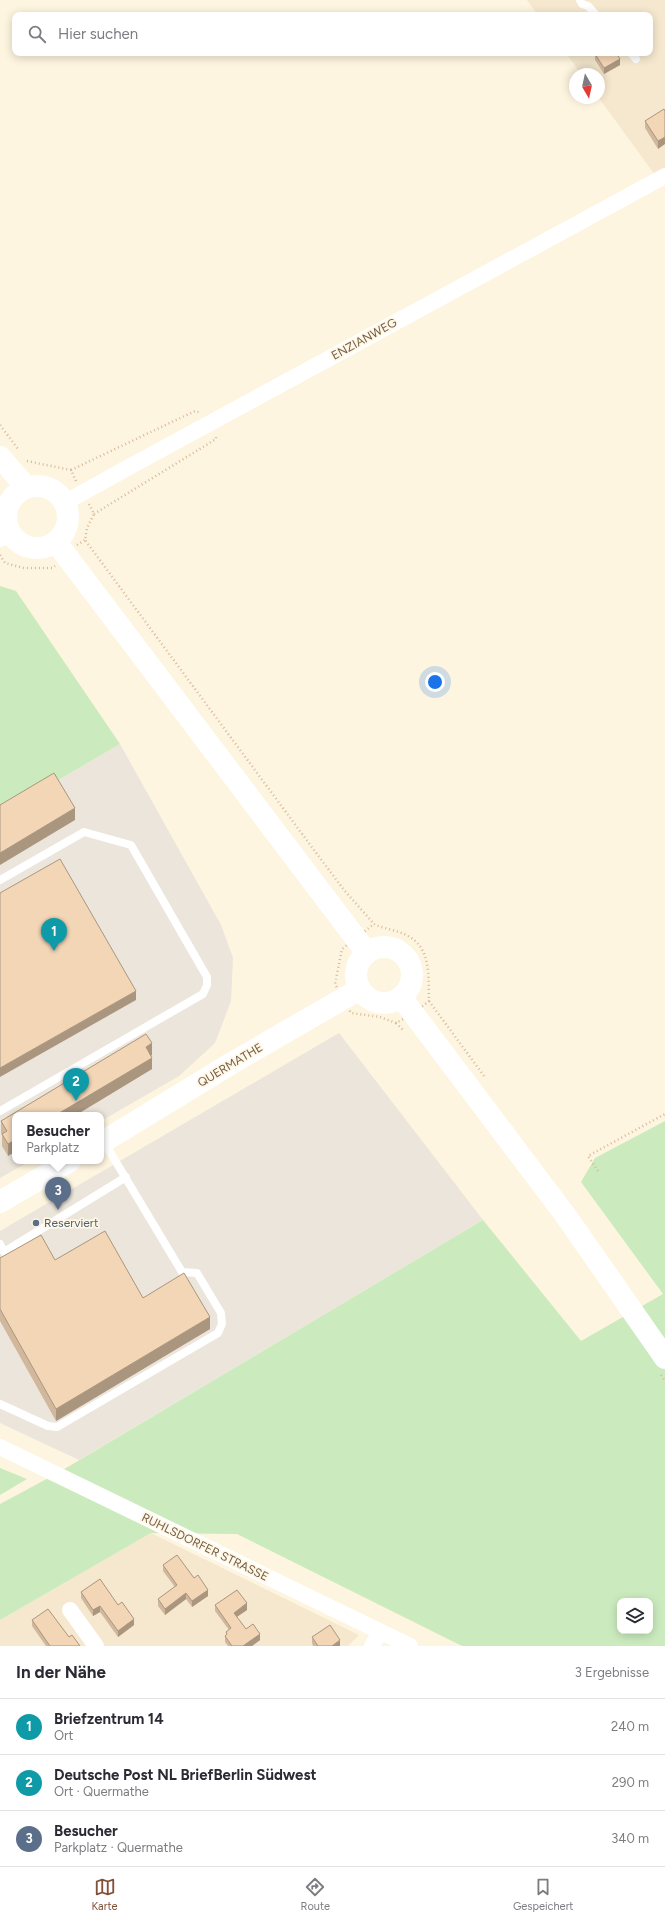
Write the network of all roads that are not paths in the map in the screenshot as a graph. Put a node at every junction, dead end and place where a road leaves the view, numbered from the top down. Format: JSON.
{"nodes":[{"id":1,"x":580,"y":0,"type":"edge"},
{"id":2,"x":593,"y":12,"type":"edge"},
{"id":3,"x":665,"y":176,"type":"edge"},
{"id":4,"x":13,"y":476,"type":"edge"},
{"id":5,"x":74,"y":498,"type":"junction"},
{"id":6,"x":5,"y":536,"type":"edge"},
{"id":7,"x":61,"y":549,"type":"junction"},
{"id":8,"x":0,"y":880,"type":"edge"},
{"id":9,"x":362,"y":945,"type":"junction"},
{"id":10,"x":351,"y":993,"type":"junction"},
{"id":11,"x":408,"y":1005,"type":"junction"},
{"id":12,"x":0,"y":1110,"type":"edge"},
{"id":13,"x":104,"y":1141,"type":"edge"},
{"id":14,"x":104,"y":1144,"type":"edge"},
{"id":15,"x":65,"y":1164,"type":"edge"},
{"id":16,"x":126,"y":1177,"type":"junction"},
{"id":17,"x":0,"y":1202,"type":"edge"},
{"id":18,"x":0,"y":1244,"type":"edge"},
{"id":19,"x":2,"y":1253,"type":"edge"},
{"id":20,"x":665,"y":1358,"type":"edge"},
{"id":21,"x":0,"y":1404,"type":"edge"},
{"id":22,"x":0,"y":1447,"type":"edge"},
{"id":23,"x":70,"y":1610,"type":"dead end"},
{"id":24,"x":380,"y":1632,"type":"junction"},
{"id":25,"x":96,"y":1646,"type":"edge"},
{"id":26,"x":372,"y":1646,"type":"edge"},
{"id":27,"x":410,"y":1646,"type":"edge"}],
"edges":[{"from":1,"to":2,"type":"lane"},
{"from":3,"to":5,"type":"street","name":"ENZIANWEG"},
{"from":4,"to":5,"type":"main road"},
{"from":4,"to":6,"type":"main road"},
{"from":5,"to":7,"type":"main road"},
{"from":6,"to":7,"type":"main road"},
{"from":7,"to":9,"type":"main road"},
{"from":8,"to":12,"type":"lane"},
{"from":9,"to":10,"type":"main road"},
{"from":9,"to":11,"type":"main road"},
{"from":10,"to":11,"type":"main road"},
{"from":10,"to":13,"type":"main road","name":"QUERMATHE"},
{"from":11,"to":20,"type":"main road"},
{"from":14,"to":16,"type":"lane"},
{"from":15,"to":17,"type":"main road"},
{"from":16,"to":19,"type":"lane"},
{"from":16,"to":21,"type":"lane"},
{"from":18,"to":19,"type":"lane"},
{"from":22,"to":24,"type":"street","name":"RUHLSDORFER STRASSE"},
{"from":23,"to":25,"type":"street"},
{"from":24,"to":26,"type":"street"},
{"from":24,"to":27,"type":"street","name":"RUHLSDORFER STRASSE"}]}
